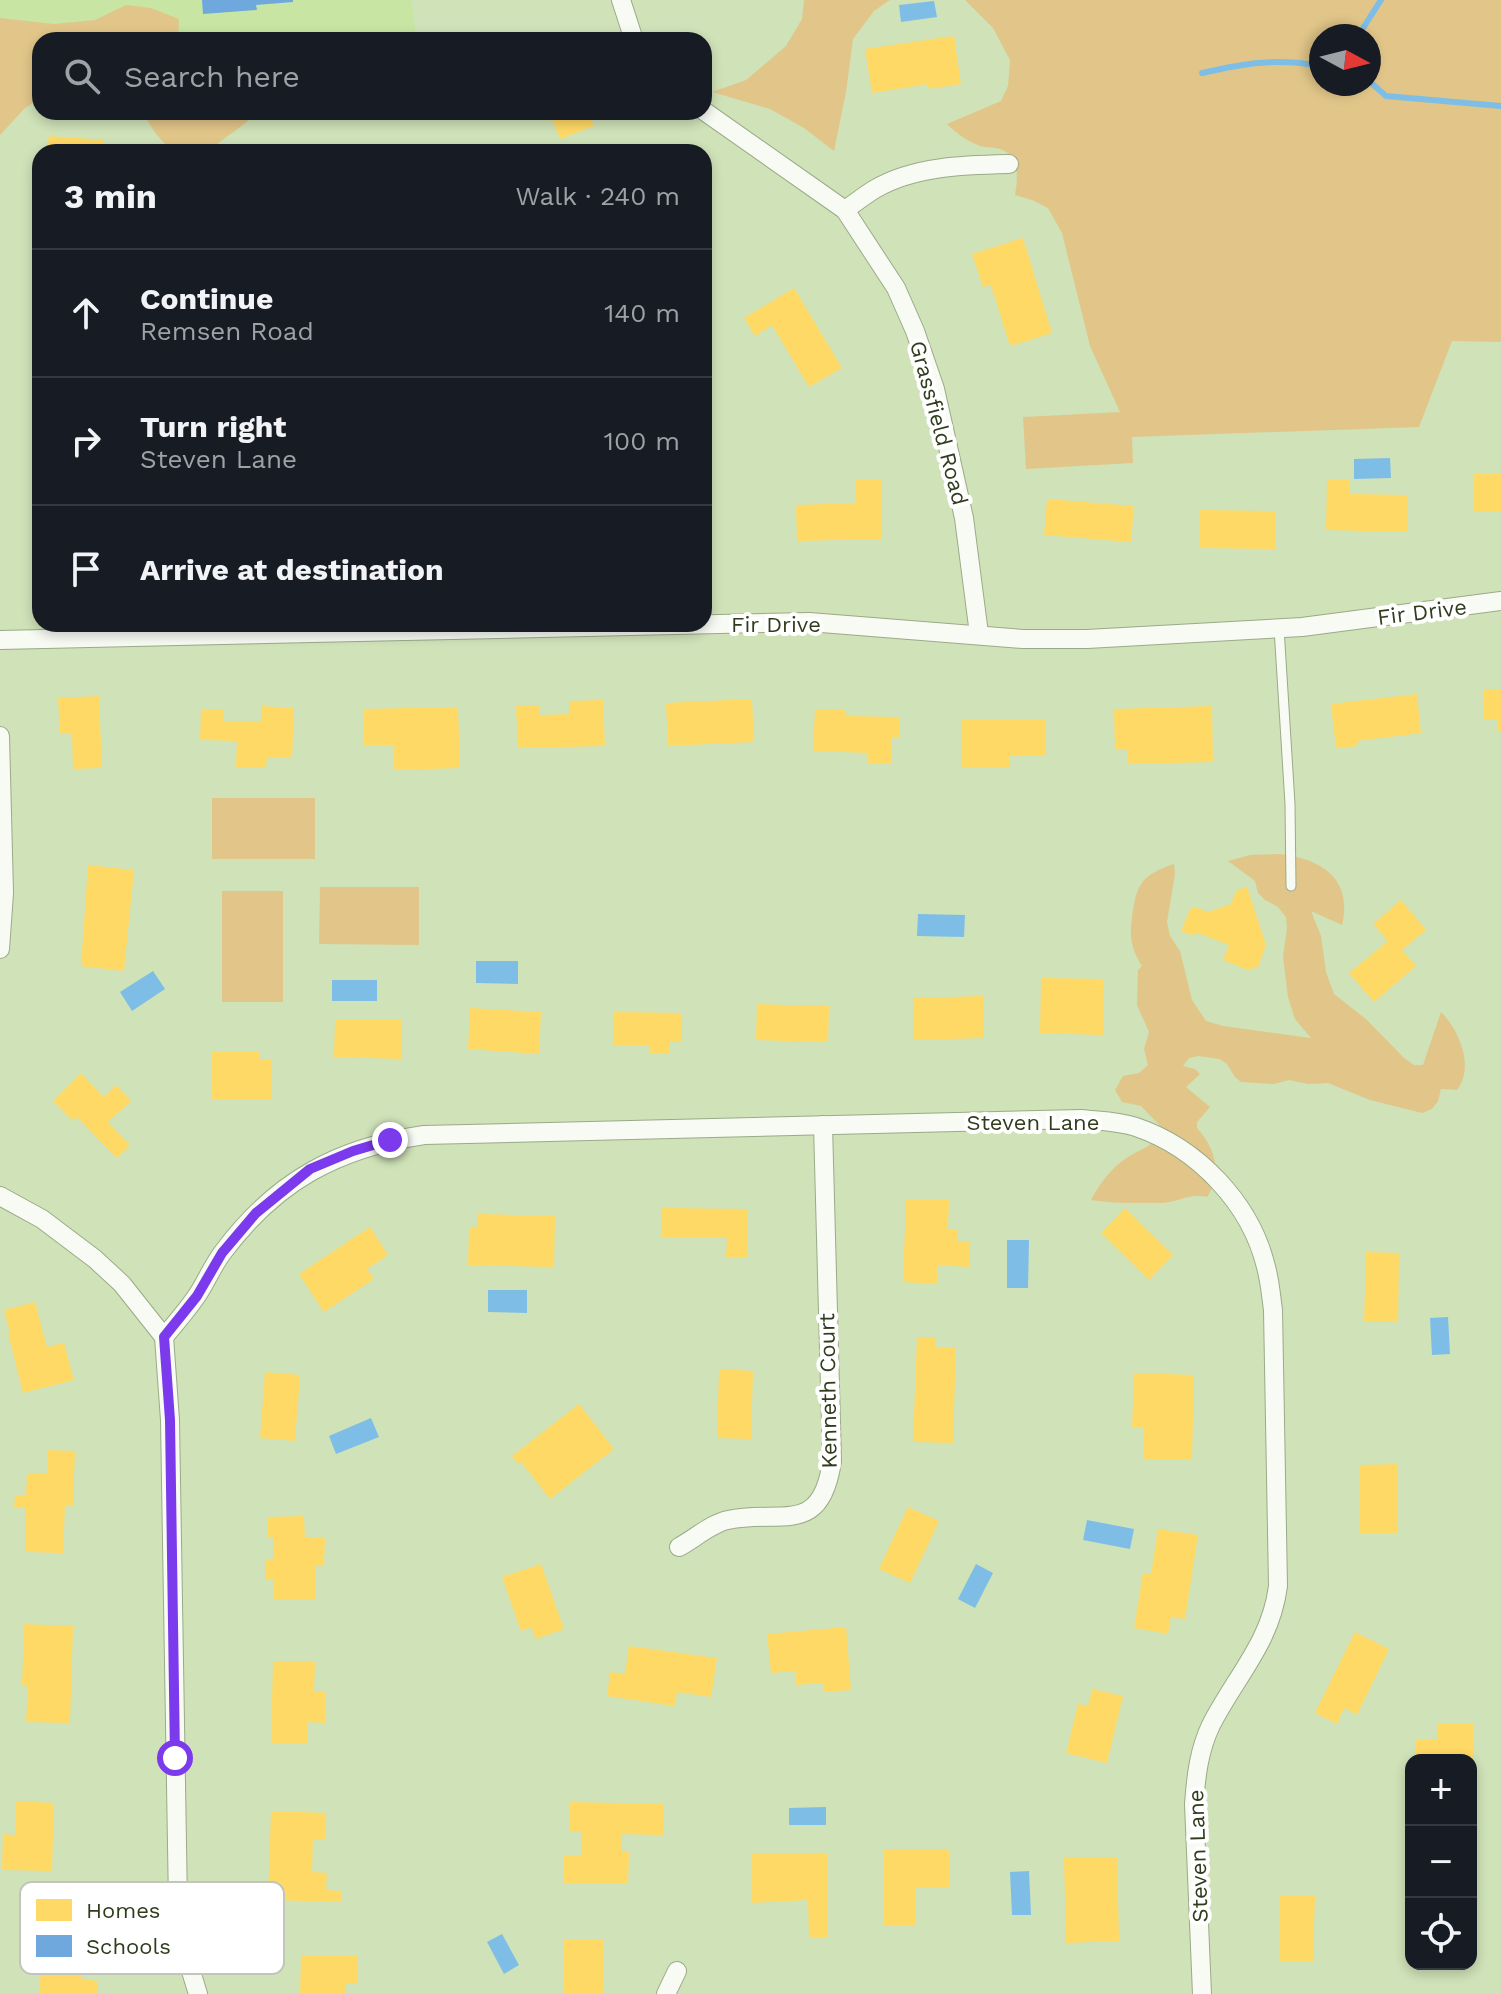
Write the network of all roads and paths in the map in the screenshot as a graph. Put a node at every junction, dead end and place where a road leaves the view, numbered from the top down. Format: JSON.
{"nodes":[{"id":1,"x":621,"y":0,"type":"edge"},
{"id":2,"x":631,"y":32,"type":"edge"},
{"id":3,"x":712,"y":117,"type":"edge"},
{"id":4,"x":1009,"y":164,"type":"dead end"},
{"id":5,"x":845,"y":210,"type":"junction"},
{"id":6,"x":1501,"y":601,"type":"edge"},
{"id":7,"x":712,"y":623,"type":"edge"},
{"id":8,"x":1279,"y":628,"type":"junction"},
{"id":9,"x":241,"y":632,"type":"edge"},
{"id":10,"x":979,"y":634,"type":"junction"},
{"id":11,"x":0,"y":640,"type":"edge"},
{"id":12,"x":0,"y":736,"type":"edge"},
{"id":13,"x":1291,"y":886,"type":"dead end"},
{"id":14,"x":0,"y":949,"type":"edge"},
{"id":15,"x":823,"y":1125,"type":"junction"},
{"id":16,"x":0,"y":1196,"type":"edge"},
{"id":17,"x":164,"y":1337,"type":"junction"},
{"id":18,"x":679,"y":1547,"type":"dead end"},
{"id":19,"x":178,"y":1882,"type":"edge"},
{"id":20,"x":677,"y":1971,"type":"dead end"},
{"id":21,"x":192,"y":1974,"type":"edge"},
{"id":22,"x":198,"y":1994,"type":"edge"},
{"id":23,"x":666,"y":1994,"type":"edge"},
{"id":24,"x":1202,"y":1994,"type":"edge"}],
"edges":[{"from":1,"to":2,"type":"street"},
{"from":3,"to":5,"type":"street","name":"Grassfield Road"},
{"from":4,"to":5,"type":"street"},
{"from":5,"to":10,"type":"street","name":"Grassfield Road"},
{"from":6,"to":8,"type":"street","name":"Fir Drive"},
{"from":7,"to":10,"type":"street","name":"Fir Drive"},
{"from":8,"to":10,"type":"street","name":"Fir Drive"},
{"from":8,"to":13,"type":"lane"},
{"from":9,"to":11,"type":"street","name":"Fir Drive"},
{"from":12,"to":14,"type":"street"},
{"from":15,"to":17,"type":"street","name":"Steven Lane"},
{"from":15,"to":18,"type":"street","name":"Kenneth Court"},
{"from":15,"to":24,"type":"street","name":"Steven Lane"},
{"from":16,"to":17,"type":"street"},
{"from":17,"to":19,"type":"street"},
{"from":20,"to":23,"type":"street"},
{"from":21,"to":22,"type":"street"}]}
